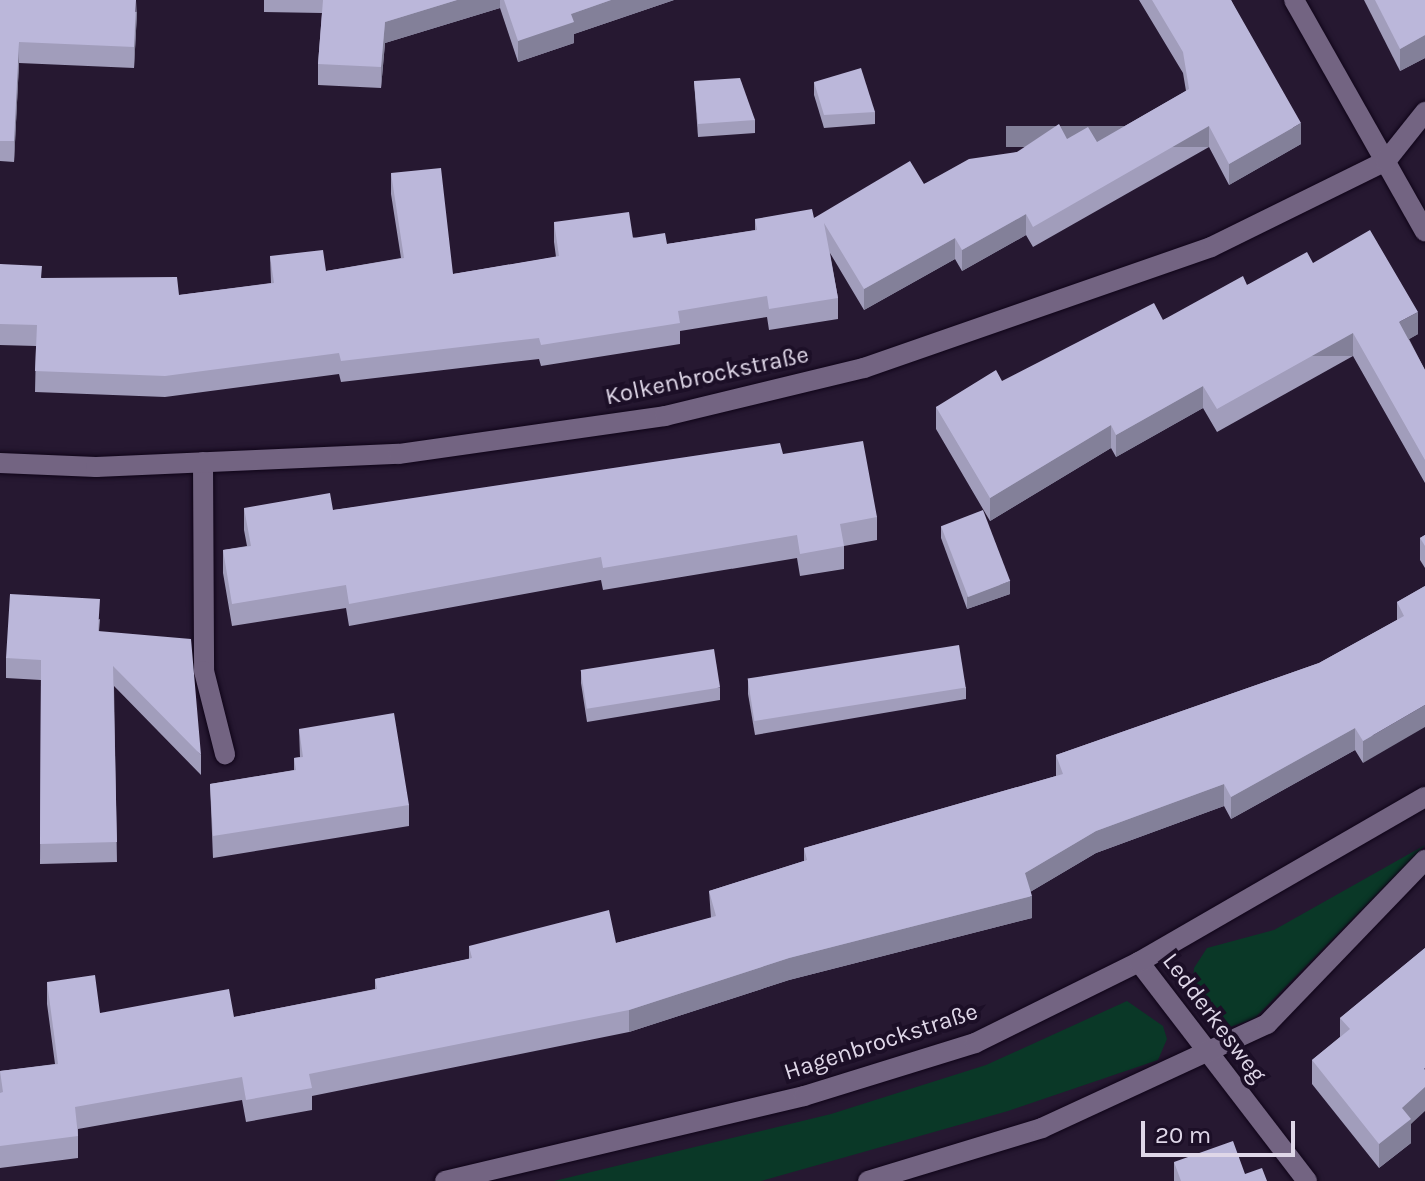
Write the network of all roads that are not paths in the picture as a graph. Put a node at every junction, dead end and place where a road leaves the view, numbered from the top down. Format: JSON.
{"nodes":[{"id":1,"x":1294,"y":0,"type":"edge"},
{"id":2,"x":1425,"y":112,"type":"edge"},
{"id":3,"x":1386,"y":161,"type":"junction"},
{"id":4,"x":1425,"y":232,"type":"edge"},
{"id":5,"x":203,"y":462,"type":"junction"},
{"id":6,"x":0,"y":463,"type":"edge"},
{"id":7,"x":225,"y":754,"type":"dead end"},
{"id":8,"x":1425,"y":797,"type":"edge"},
{"id":9,"x":1425,"y":860,"type":"edge"},
{"id":10,"x":1139,"y":962,"type":"junction"},
{"id":11,"x":1208,"y":1054,"type":"junction"},
{"id":12,"x":445,"y":1181,"type":"edge"},
{"id":13,"x":868,"y":1181,"type":"edge"},
{"id":14,"x":1307,"y":1181,"type":"edge"}],
"edges":[{"from":1,"to":3,"type":"street"},
{"from":2,"to":3,"type":"street"},
{"from":3,"to":4,"type":"street"},
{"from":3,"to":5,"type":"street","name":"Kolkenbrockstraße"},
{"from":5,"to":6,"type":"street","name":"Kolkenbrockstraße"},
{"from":5,"to":7,"type":"street"},
{"from":8,"to":10,"type":"street","name":"Hagenbrockstraße"},
{"from":9,"to":11,"type":"street"},
{"from":10,"to":11,"type":"street","name":"Ledderkesweg"},
{"from":10,"to":12,"type":"street","name":"Hagenbrockstraße"},
{"from":11,"to":13,"type":"street"},
{"from":11,"to":14,"type":"street","name":"Ledderkesweg"}]}
